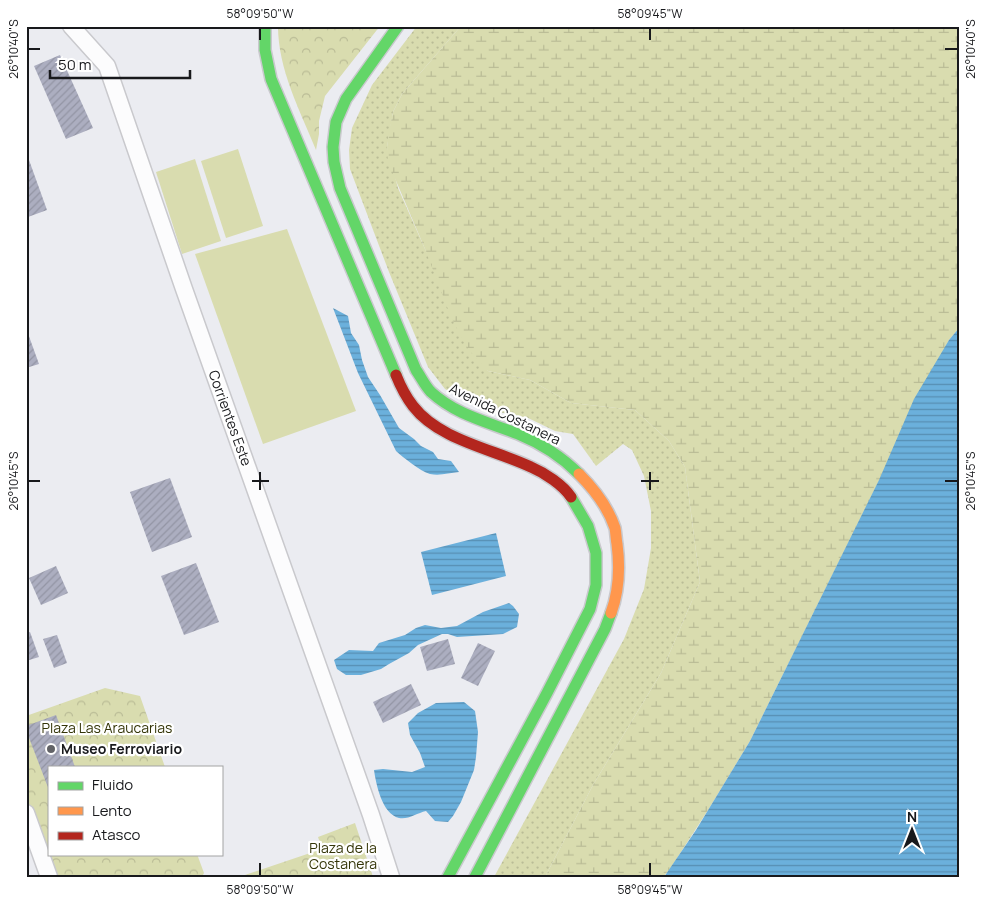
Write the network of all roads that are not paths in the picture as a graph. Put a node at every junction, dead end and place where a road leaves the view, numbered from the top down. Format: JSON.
{"nodes":[{"id":1,"x":71,"y":26,"type":"edge"},
{"id":2,"x":265,"y":26,"type":"edge"},
{"id":3,"x":398,"y":26,"type":"edge"},
{"id":4,"x":26,"y":813,"type":"edge"},
{"id":5,"x":49,"y":877,"type":"edge"},
{"id":6,"x":392,"y":877,"type":"edge"},
{"id":7,"x":448,"y":877,"type":"edge"},
{"id":8,"x":475,"y":877,"type":"edge"}],
"edges":[{"from":1,"to":6,"type":"street","name":"Corrientes Este"},
{"from":2,"to":7,"type":"main road"},
{"from":3,"to":8,"type":"main road","name":"Avenida Costanera"},
{"from":4,"to":5,"type":"street"}]}
